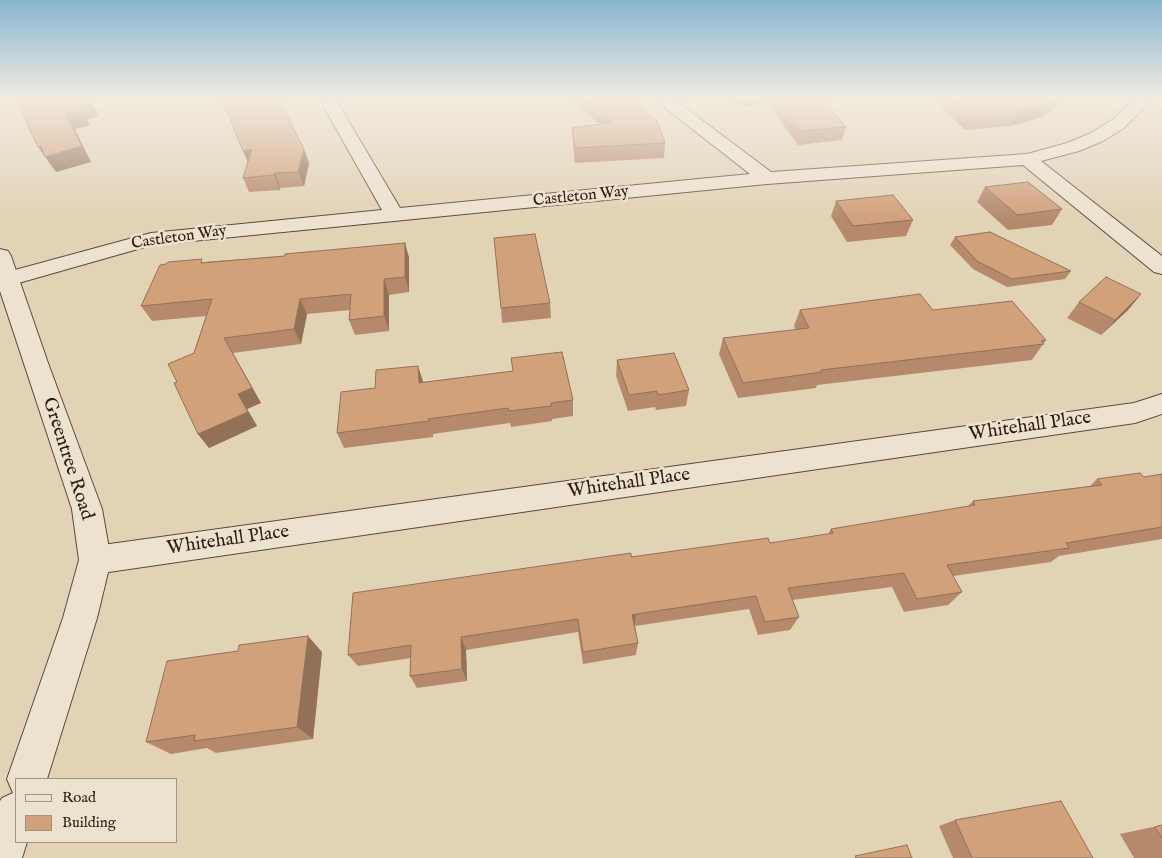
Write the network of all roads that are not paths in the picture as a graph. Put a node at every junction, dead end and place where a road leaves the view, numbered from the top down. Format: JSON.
{"nodes":[{"id":1,"x":351,"y":140,"type":"edge"},
{"id":2,"x":717,"y":140,"type":"edge"},
{"id":3,"x":1090,"y":140,"type":"edge"},
{"id":4,"x":1027,"y":159,"type":"junction"},
{"id":5,"x":767,"y":178,"type":"junction"},
{"id":6,"x":395,"y":216,"type":"junction"},
{"id":7,"x":4,"y":267,"type":"edge"},
{"id":8,"x":1162,"y":267,"type":"edge"},
{"id":9,"x":1162,"y":404,"type":"edge"},
{"id":10,"x":95,"y":560,"type":"junction"},
{"id":11,"x":27,"y":778,"type":"edge"},
{"id":12,"x":15,"y":815,"type":"edge"},
{"id":13,"x":1,"y":858,"type":"edge"}],
"edges":[{"from":1,"to":6,"type":"street"},
{"from":2,"to":5,"type":"street"},
{"from":3,"to":4,"type":"street","name":"Castleton Way"},
{"from":4,"to":5,"type":"street","name":"Castleton Way"},
{"from":4,"to":8,"type":"street"},
{"from":5,"to":6,"type":"street","name":"Castleton Way"},
{"from":6,"to":7,"type":"street","name":"Castleton Way"},
{"from":7,"to":10,"type":"street","name":"Greentree Road"},
{"from":9,"to":10,"type":"street","name":"Whitehall Place"},
{"from":10,"to":11,"type":"street","name":"Greentree Road"},
{"from":12,"to":13,"type":"street"}]}
